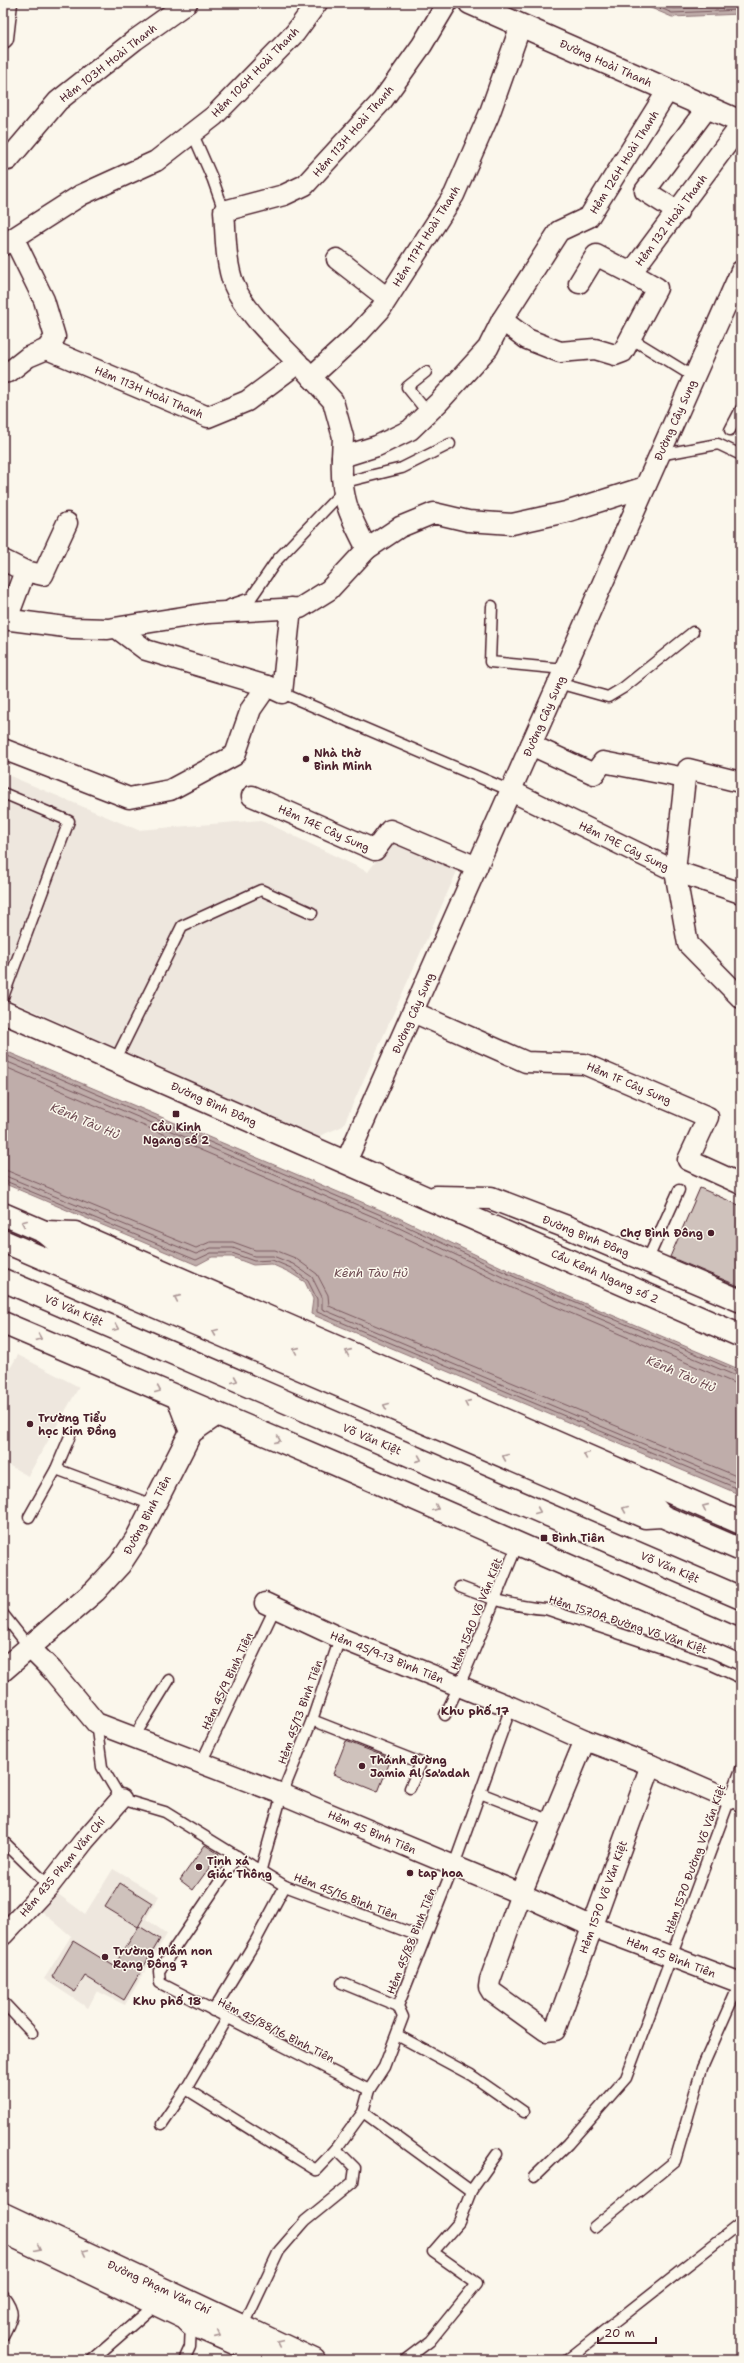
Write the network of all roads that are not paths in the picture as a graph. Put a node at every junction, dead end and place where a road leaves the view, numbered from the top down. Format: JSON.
{"nodes":[{"id":1,"x":7,"y":3,"type":"edge"},
{"id":2,"x":187,"y":3,"type":"edge"},
{"id":3,"x":317,"y":3,"type":"edge"},
{"id":4,"x":447,"y":3,"type":"edge"},
{"id":5,"x":470,"y":3,"type":"edge"},
{"id":6,"x":520,"y":25,"type":"junction"},
{"id":7,"x":3,"y":38,"type":"edge"},
{"id":8,"x":668,"y":90,"type":"junction"},
{"id":9,"x":707,"y":108,"type":"junction"},
{"id":10,"x":741,"y":123,"type":"edge"},
{"id":11,"x":192,"y":132,"type":"junction"},
{"id":12,"x":3,"y":155,"type":"edge"},
{"id":13,"x":224,"y":211,"type":"junction"},
{"id":14,"x":678,"y":212,"type":"junction"},
{"id":15,"x":9,"y":242,"type":"edge"},
{"id":16,"x":337,"y":259,"type":"dead end"},
{"id":17,"x":741,"y":271,"type":"edge"},
{"id":18,"x":631,"y":273,"type":"junction"},
{"id":19,"x":578,"y":283,"type":"dead end"},
{"id":20,"x":387,"y":298,"type":"junction"},
{"id":21,"x":502,"y":320,"type":"junction"},
{"id":22,"x":632,"y":339,"type":"junction"},
{"id":23,"x":47,"y":349,"type":"junction"},
{"id":24,"x":305,"y":370,"type":"junction"},
{"id":25,"x":426,"y":372,"type":"dead end"},
{"id":26,"x":3,"y":373,"type":"edge"},
{"id":27,"x":694,"y":377,"type":"junction"},
{"id":28,"x":741,"y":409,"type":"edge"},
{"id":29,"x":428,"y":413,"type":"junction"},
{"id":30,"x":730,"y":430,"type":"dead end"},
{"id":31,"x":450,"y":444,"type":"dead end"},
{"id":32,"x":659,"y":455,"type":"junction"},
{"id":33,"x":741,"y":455,"type":"edge"},
{"id":34,"x":342,"y":457,"type":"junction"},
{"id":35,"x":342,"y":487,"type":"junction"},
{"id":36,"x":645,"y":487,"type":"junction"},
{"id":37,"x":68,"y":523,"type":"dead end"},
{"id":38,"x":367,"y":549,"type":"junction"},
{"id":39,"x":3,"y":560,"type":"edge"},
{"id":40,"x":25,"y":571,"type":"junction"},
{"id":41,"x":492,"y":606,"type":"dead end"},
{"id":42,"x":291,"y":608,"type":"junction"},
{"id":43,"x":208,"y":613,"type":"junction"},
{"id":44,"x":5,"y":619,"type":"edge"},
{"id":45,"x":118,"y":629,"type":"junction"},
{"id":46,"x":693,"y":632,"type":"dead end"},
{"id":47,"x":561,"y":676,"type":"junction"},
{"id":48,"x":275,"y":689,"type":"junction"},
{"id":49,"x":531,"y":745,"type":"junction"},
{"id":50,"x":3,"y":748,"type":"edge"},
{"id":51,"x":685,"y":778,"type":"junction"},
{"id":52,"x":736,"y":781,"type":"dead end"},
{"id":53,"x":511,"y":791,"type":"junction"},
{"id":54,"x":3,"y":793,"type":"edge"},
{"id":55,"x":252,"y":796,"type":"dead end"},
{"id":56,"x":477,"y":868,"type":"junction"},
{"id":57,"x":675,"y":871,"type":"junction"},
{"id":58,"x":741,"y":893,"type":"edge"},
{"id":59,"x":312,"y":913,"type":"dead end"},
{"id":60,"x":3,"y":997,"type":"edge"},
{"id":61,"x":741,"y":998,"type":"edge"},
{"id":62,"x":3,"y":1012,"type":"edge"},
{"id":63,"x":413,"y":1012,"type":"junction"},
{"id":64,"x":114,"y":1061,"type":"junction"},
{"id":65,"x":346,"y":1162,"type":"junction"},
{"id":66,"x":741,"y":1184,"type":"edge"},
{"id":67,"x":680,"y":1190,"type":"dead end"},
{"id":68,"x":425,"y":1196,"type":"junction"},
{"id":69,"x":3,"y":1214,"type":"edge"},
{"id":70,"x":469,"y":1216,"type":"joint"},
{"id":71,"x":45,"y":1232,"type":"junction"},
{"id":72,"x":3,"y":1241,"type":"edge"},
{"id":73,"x":647,"y":1261,"type":"junction"},
{"id":74,"x":3,"y":1280,"type":"edge"},
{"id":75,"x":741,"y":1301,"type":"edge"},
{"id":76,"x":3,"y":1323,"type":"edge"},
{"id":77,"x":741,"y":1336,"type":"edge"},
{"id":78,"x":178,"y":1398,"type":"junction"},
{"id":79,"x":217,"y":1414,"type":"junction"},
{"id":80,"x":191,"y":1432,"type":"junction"},
{"id":81,"x":70,"y":1436,"type":"dead end"},
{"id":82,"x":56,"y":1469,"type":"junction"},
{"id":83,"x":153,"y":1505,"type":"junction"},
{"id":84,"x":662,"y":1516,"type":"junction"},
{"id":85,"x":29,"y":1517,"type":"dead end"},
{"id":86,"x":741,"y":1523,"type":"edge"},
{"id":87,"x":518,"y":1544,"type":"junction"},
{"id":88,"x":741,"y":1550,"type":"edge"},
{"id":89,"x":460,"y":1586,"type":"dead end"},
{"id":90,"x":741,"y":1598,"type":"edge"},
{"id":91,"x":493,"y":1600,"type":"junction"},
{"id":92,"x":270,"y":1606,"type":"joint"},
{"id":93,"x":3,"y":1614,"type":"edge"},
{"id":94,"x":340,"y":1638,"type":"junction"},
{"id":95,"x":741,"y":1641,"type":"edge"},
{"id":96,"x":29,"y":1647,"type":"junction"},
{"id":97,"x":3,"y":1670,"type":"edge"},
{"id":98,"x":741,"y":1678,"type":"edge"},
{"id":99,"x":169,"y":1680,"type":"dead end"},
{"id":100,"x":459,"y":1686,"type":"junction"},
{"id":101,"x":511,"y":1707,"type":"junction"},
{"id":102,"x":444,"y":1715,"type":"dead end"},
{"id":103,"x":312,"y":1720,"type":"junction"},
{"id":104,"x":96,"y":1723,"type":"junction"},
{"id":105,"x":134,"y":1737,"type":"junction"},
{"id":106,"x":585,"y":1740,"type":"junction"},
{"id":107,"x":201,"y":1764,"type":"junction"},
{"id":108,"x":651,"y":1765,"type":"junction"},
{"id":109,"x":741,"y":1769,"type":"edge"},
{"id":110,"x":410,"y":1788,"type":"dead end"},
{"id":111,"x":480,"y":1793,"type":"junction"},
{"id":112,"x":282,"y":1794,"type":"junction"},
{"id":113,"x":121,"y":1799,"type":"junction"},
{"id":114,"x":735,"y":1803,"type":"edge"},
{"id":115,"x":552,"y":1821,"type":"junction"},
{"id":116,"x":3,"y":1841,"type":"edge"},
{"id":117,"x":237,"y":1856,"type":"junction"},
{"id":118,"x":454,"y":1866,"type":"junction"},
{"id":119,"x":261,"y":1869,"type":"junction"},
{"id":120,"x":49,"y":1886,"type":"junction"},
{"id":121,"x":286,"y":1886,"type":"junction"},
{"id":122,"x":521,"y":1894,"type":"junction"},
{"id":123,"x":592,"y":1927,"type":"junction"},
{"id":124,"x":3,"y":1935,"type":"edge"},
{"id":125,"x":424,"y":1938,"type":"junction"},
{"id":126,"x":671,"y":1958,"type":"junction"},
{"id":127,"x":741,"y":1982,"type":"edge"},
{"id":128,"x":342,"y":1983,"type":"dead end"},
{"id":129,"x":3,"y":2002,"type":"edge"},
{"id":130,"x":398,"y":2006,"type":"junction"},
{"id":131,"x":213,"y":2011,"type":"junction"},
{"id":132,"x":227,"y":2019,"type":"junction"},
{"id":133,"x":32,"y":2034,"type":"dead end"},
{"id":134,"x":397,"y":2035,"type":"junction"},
{"id":135,"x":186,"y":2089,"type":"junction"},
{"id":136,"x":369,"y":2090,"type":"junction"},
{"id":137,"x":363,"y":2112,"type":"junction"},
{"id":138,"x":524,"y":2112,"type":"dead end"},
{"id":139,"x":162,"y":2124,"type":"dead end"},
{"id":140,"x":336,"y":2149,"type":"junction"},
{"id":141,"x":497,"y":2154,"type":"dead end"},
{"id":142,"x":534,"y":2177,"type":"dead end"},
{"id":143,"x":471,"y":2190,"type":"junction"},
{"id":144,"x":3,"y":2214,"type":"edge"},
{"id":145,"x":741,"y":2223,"type":"edge"},
{"id":146,"x":594,"y":2227,"type":"dead end"},
{"id":147,"x":3,"y":2231,"type":"edge"},
{"id":148,"x":3,"y":2295,"type":"edge"},
{"id":149,"x":158,"y":2296,"type":"junction"},
{"id":150,"x":191,"y":2324,"type":"junction"},
{"id":151,"x":243,"y":2327,"type":"junction"},
{"id":152,"x":3,"y":2336,"type":"edge"},
{"id":153,"x":265,"y":2358,"type":"edge"},
{"id":154,"x":185,"y":2359,"type":"edge"},
{"id":155,"x":92,"y":2360,"type":"edge"},
{"id":156,"x":314,"y":2360,"type":"edge"},
{"id":157,"x":405,"y":2360,"type":"edge"},
{"id":158,"x":567,"y":2360,"type":"edge"}],
"edges":[{"from":1,"to":7,"type":"street"},
{"from":2,"to":12,"type":"street","name":"Hẻm 103H Hoài Thanh"},
{"from":3,"to":11,"type":"street","name":"Hẻm 106H Hoài Thanh"},
{"from":4,"to":13,"type":"street","name":"Hẻm 113H Hoài Thanh"},
{"from":5,"to":6,"type":"main road","name":"Đường Hoài Thanh"},
{"from":6,"to":8,"type":"main road","name":"Đường Hoài Thanh"},
{"from":6,"to":20,"type":"street","name":"Hẻm 117H Hoài Thanh"},
{"from":8,"to":9,"type":"main road","name":"Đường Hoài Thanh"},
{"from":8,"to":21,"type":"street","name":"Hẻm 126H Hoài Thanh"},
{"from":9,"to":10,"type":"main road","name":"Đường Hoài Thanh"},
{"from":9,"to":14,"type":"street"},
{"from":10,"to":14,"type":"street","name":"Hẻm 132 Hoài Thanh"},
{"from":11,"to":13,"type":"lane"},
{"from":11,"to":15,"type":"street","name":"Hẻm 106H Hoài Thanh"},
{"from":13,"to":24,"type":"street"},
{"from":14,"to":18,"type":"street","name":"Hẻm 132 Hoài Thanh"},
{"from":15,"to":23,"type":"street"},
{"from":16,"to":20,"type":"street"},
{"from":17,"to":27,"type":"street","name":"Đường Cây Sung"},
{"from":18,"to":19,"type":"street"},
{"from":18,"to":22,"type":"street","name":"Hẻm 132 Hoài Thanh"},
{"from":20,"to":24,"type":"street","name":"Hẻm 117H Hoài Thanh"},
{"from":21,"to":22,"type":"street","name":"Hẻm 132 Hoài Thanh"},
{"from":21,"to":29,"type":"street"},
{"from":22,"to":27,"type":"lane"},
{"from":23,"to":24,"type":"street","name":"Hẻm 113H Hoài Thanh"},
{"from":23,"to":26,"type":"street"},
{"from":24,"to":34,"type":"street"},
{"from":25,"to":29,"type":"lane"},
{"from":27,"to":32,"type":"street","name":"Đường Cây Sung"},
{"from":28,"to":30,"type":"lane"},
{"from":29,"to":34,"type":"street"},
{"from":31,"to":35,"type":"lane"},
{"from":32,"to":33,"type":"lane"},
{"from":32,"to":36,"type":"street","name":"Đường Cây Sung"},
{"from":34,"to":35,"type":"street"},
{"from":35,"to":38,"type":"street"},
{"from":35,"to":43,"type":"lane"},
{"from":36,"to":38,"type":"street"},
{"from":36,"to":47,"type":"street","name":"Đường Cây Sung"},
{"from":37,"to":40,"type":"street"},
{"from":38,"to":42,"type":"street"},
{"from":39,"to":40,"type":"street"},
{"from":40,"to":44,"type":"street"},
{"from":41,"to":47,"type":"lane"},
{"from":42,"to":43,"type":"street"},
{"from":42,"to":48,"type":"street"},
{"from":43,"to":45,"type":"street"},
{"from":44,"to":45,"type":"street"},
{"from":45,"to":48,"type":"street"},
{"from":46,"to":47,"type":"lane"},
{"from":47,"to":49,"type":"street","name":"Đường Cây Sung"},
{"from":48,"to":50,"type":"street"},
{"from":48,"to":53,"type":"lane"},
{"from":49,"to":51,"type":"street"},
{"from":49,"to":53,"type":"street","name":"Đường Cây Sung"},
{"from":51,"to":52,"type":"street"},
{"from":51,"to":57,"type":"street"},
{"from":53,"to":56,"type":"street","name":"Đường Cây Sung"},
{"from":53,"to":57,"type":"street","name":"Hẻm 19E Cây Sung"},
{"from":54,"to":60,"type":"lane"},
{"from":55,"to":56,"type":"street","name":"Hẻm 14E Cây Sung"},
{"from":56,"to":63,"type":"street","name":"Đường Cây Sung"},
{"from":57,"to":58,"type":"street","name":"Hẻm 19E Cây Sung"},
{"from":57,"to":61,"type":"street"},
{"from":59,"to":64,"type":"lane"},
{"from":62,"to":64,"type":"main road","name":"Đường Bình Đông"},
{"from":63,"to":65,"type":"street","name":"Đường Cây Sung"},
{"from":63,"to":66,"type":"street","name":"Hẻm 1F Cây Sung"},
{"from":64,"to":65,"type":"main road","name":"Đường Bình Đông"},
{"from":65,"to":68,"type":"main road","name":"Đường Bình Đông"},
{"from":67,"to":73,"type":"lane"},
{"from":68,"to":70,"type":"main road","name":"Đường Bình Đông"},
{"from":68,"to":73,"type":"main road","name":"Đường Bình Đông"},
{"from":71,"to":69,"type":"main road","one_way":true},
{"from":70,"to":77,"type":"main road","name":"Cầu Kênh Ngang số 2"},
{"from":84,"to":71,"type":"main road","one_way":true},
{"from":86,"to":71,"type":"main road","one_way":true},
{"from":84,"to":72,"type":"main road","one_way":true},
{"from":73,"to":75,"type":"main road","name":"Đường Bình Đông"},
{"from":74,"to":90,"type":"main road","name":"Võ Văn Kiệt","one_way":true},
{"from":76,"to":78,"type":"main road","one_way":true},
{"from":78,"to":79,"type":"main road"},
{"from":78,"to":80,"type":"main road"},
{"from":79,"to":80,"type":"main road","name":"Đường Bình Tiên"},
{"from":79,"to":87,"type":"main road","one_way":true},
{"from":80,"to":83,"type":"main road","name":"Đường Bình Tiên"},
{"from":81,"to":82,"type":"lane"},
{"from":82,"to":83,"type":"lane"},
{"from":82,"to":85,"type":"lane"},
{"from":83,"to":96,"type":"main road","name":"Đường Bình Tiên"},
{"from":84,"to":88,"type":"main road"},
{"from":87,"to":91,"type":"lane","name":"Hẻm 1540 Võ Văn Kiệt"},
{"from":87,"to":95,"type":"main road"},
{"from":89,"to":91,"type":"lane","name":"Hẻm 1570A Đường Võ Văn Kiệt"},
{"from":91,"to":98,"type":"lane","name":"Hẻm 1570A Đường Võ Văn Kiệt"},
{"from":91,"to":100,"type":"lane","name":"Hẻm 1540 Võ Văn Kiệt"},
{"from":92,"to":94,"type":"street","name":"Hẻm 45/9-13 Bình Tiên"},
{"from":92,"to":107,"type":"lane","name":"Hẻm 45/9 Bình Tiên"},
{"from":93,"to":96,"type":"lane"},
{"from":94,"to":100,"type":"street","name":"Hẻm 45/9-13 Bình Tiên"},
{"from":94,"to":103,"type":"lane","name":"Hẻm 45/13 Bình Tiên"},
{"from":96,"to":97,"type":"main road","name":"Đường Bình Tiên"},
{"from":96,"to":104,"type":"street"},
{"from":99,"to":105,"type":"lane"},
{"from":100,"to":101,"type":"street","name":"Hẻm 45/9-13 Bình Tiên"},
{"from":100,"to":102,"type":"lane","name":"Hẻm 1540 Võ Văn Kiệt"},
{"from":101,"to":106,"type":"street"},
{"from":101,"to":111,"type":"lane","name":"Hẻm 45/88 Bình Tiên"},
{"from":103,"to":110,"type":"lane"},
{"from":103,"to":112,"type":"lane","name":"Hẻm 45/13 Bình Tiên"},
{"from":104,"to":105,"type":"street","name":"Hẻm 45 Bình Tiên"},
{"from":104,"to":113,"type":"lane"},
{"from":105,"to":107,"type":"street","name":"Hẻm 45 Bình Tiên"},
{"from":106,"to":108,"type":"street"},
{"from":106,"to":115,"type":"street"},
{"from":107,"to":112,"type":"street","name":"Hẻm 45 Bình Tiên"},
{"from":108,"to":114,"type":"street"},
{"from":108,"to":123,"type":"street","name":"Hẻm 1570 Võ Văn Kiệt"},
{"from":109,"to":114,"type":"lane","name":"Hẻm 1570 Đường Võ Văn Kiệt"},
{"from":111,"to":115,"type":"lane"},
{"from":111,"to":118,"type":"lane","name":"Hẻm 45/88 Bình Tiên"},
{"from":112,"to":118,"type":"street","name":"Hẻm 45 Bình Tiên"},
{"from":112,"to":119,"type":"lane","name":"Hẻm 45/13 Bình Tiên"},
{"from":113,"to":117,"type":"lane","name":"Hẻm 45/16 Bình Tiên"},
{"from":113,"to":120,"type":"street","name":"Hẻm 435 Phạm Văn Chí"},
{"from":114,"to":126,"type":"lane","name":"Hẻm 1570 Đường Võ Văn Kiệt"},
{"from":115,"to":122,"type":"street"},
{"from":116,"to":120,"type":"lane"},
{"from":117,"to":119,"type":"lane","name":"Hẻm 45/16 Bình Tiên"},
{"from":117,"to":131,"type":"lane","name":"Hẻm 45/88/16 Bình Tiên"},
{"from":118,"to":122,"type":"street","name":"Hẻm 45 Bình Tiên"},
{"from":118,"to":125,"type":"lane","name":"Hẻm 45/88 Bình Tiên"},
{"from":119,"to":121,"type":"lane","name":"Hẻm 45/16 Bình Tiên"},
{"from":120,"to":124,"type":"street","name":"Hẻm 435 Phạm Văn Chí"},
{"from":121,"to":125,"type":"lane","name":"Hẻm 45/16 Bình Tiên"},
{"from":121,"to":131,"type":"lane"},
{"from":122,"to":123,"type":"street","name":"Hẻm 45 Bình Tiên"},
{"from":122,"to":123,"type":"street","name":"Hẻm 1570 Võ Văn Kiệt"},
{"from":123,"to":126,"type":"street","name":"Hẻm 45 Bình Tiên"},
{"from":125,"to":130,"type":"lane","name":"Hẻm 45/88 Bình Tiên"},
{"from":126,"to":127,"type":"street","name":"Hẻm 45 Bình Tiên"},
{"from":126,"to":142,"type":"lane","name":"Hẻm 1570 Đường Võ Văn Kiệt"},
{"from":127,"to":146,"type":"lane"},
{"from":128,"to":130,"type":"lane"},
{"from":129,"to":133,"type":"lane"},
{"from":130,"to":134,"type":"lane","name":"Hẻm 45/88 Bình Tiên"},
{"from":131,"to":132,"type":"lane","name":"Hẻm 45/88/16 Bình Tiên"},
{"from":132,"to":135,"type":"lane"},
{"from":132,"to":136,"type":"lane","name":"Hẻm 45/88/16 Bình Tiên"},
{"from":134,"to":136,"type":"lane","name":"Hẻm 45/88 Bình Tiên"},
{"from":134,"to":138,"type":"lane"},
{"from":135,"to":139,"type":"lane"},
{"from":135,"to":140,"type":"lane","name":"Hẻm 45/88 Bình Tiên"},
{"from":136,"to":137,"type":"lane","name":"Hẻm 45/88 Bình Tiên"},
{"from":137,"to":140,"type":"lane","name":"Hẻm 45/88 Bình Tiên"},
{"from":137,"to":143,"type":"lane"},
{"from":140,"to":151,"type":"lane"},
{"from":141,"to":143,"type":"lane"},
{"from":143,"to":157,"type":"lane"},
{"from":149,"to":144,"type":"main road","name":"Đường Phạm Văn Chí","one_way":true},
{"from":145,"to":158,"type":"lane"},
{"from":147,"to":149,"type":"main road","name":"Đường Phạm Văn Chí","one_way":true},
{"from":148,"to":152,"type":"lane"},
{"from":149,"to":150,"type":"main road","name":"Đường Phạm Văn Chí"},
{"from":149,"to":151,"type":"main road","name":"Đường Phạm Văn Chí"},
{"from":149,"to":155,"type":"lane"},
{"from":150,"to":153,"type":"main road","name":"Đường Phạm Văn Chí","one_way":true},
{"from":150,"to":154,"type":"lane"},
{"from":156,"to":151,"type":"main road","name":"Đường Phạm Văn Chí","one_way":true}]}
